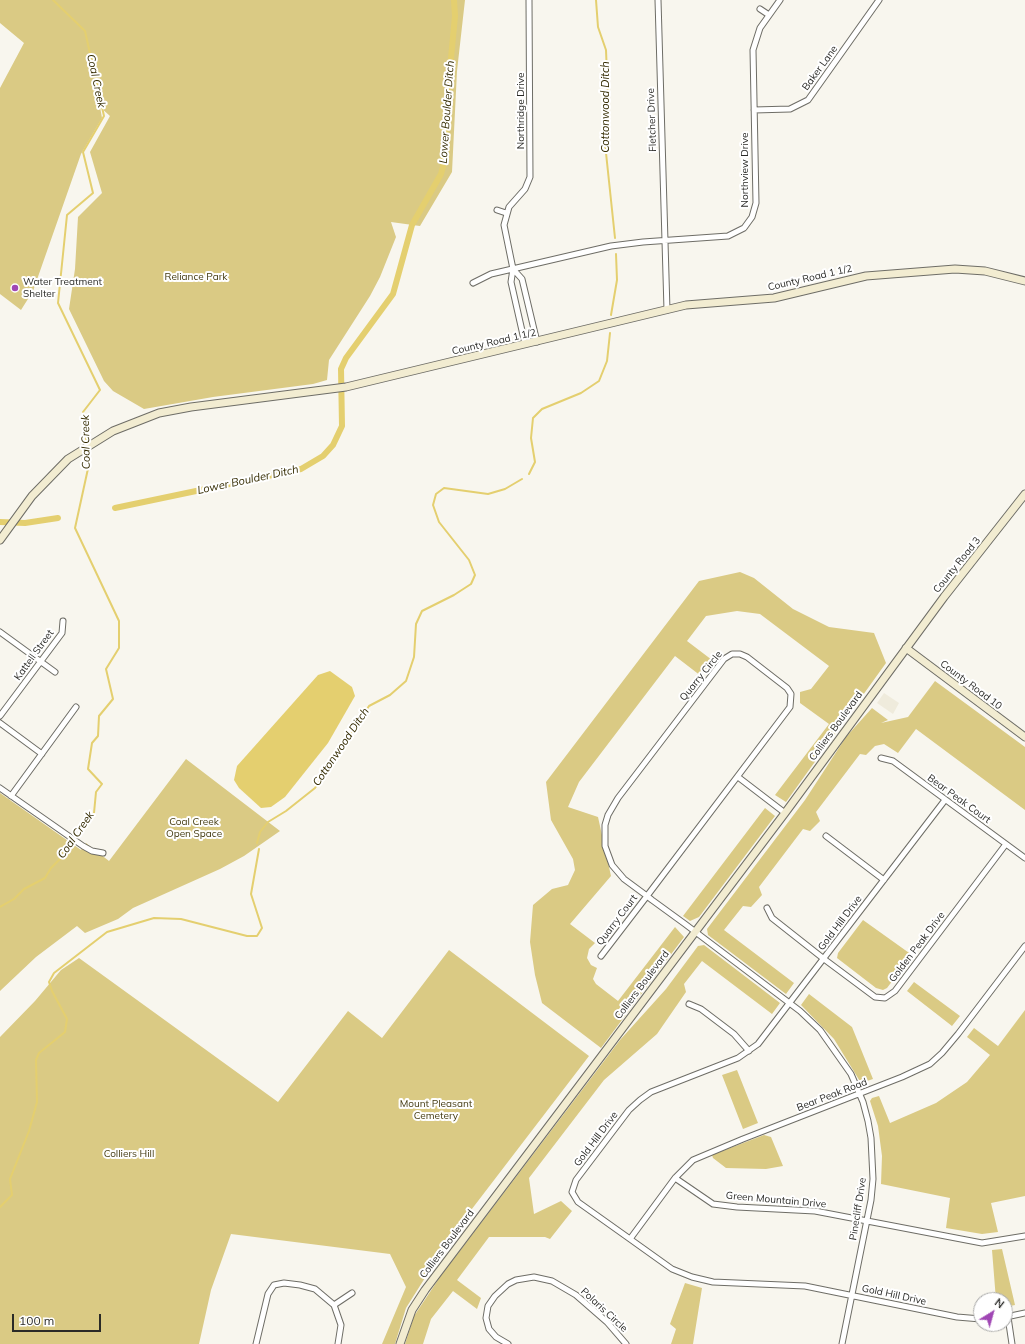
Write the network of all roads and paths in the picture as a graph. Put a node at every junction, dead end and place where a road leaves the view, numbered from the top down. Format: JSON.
{"nodes":[{"id":1,"x":529,"y":0,"type":"edge"},
{"id":2,"x":658,"y":0,"type":"edge"},
{"id":3,"x":780,"y":0,"type":"edge"},
{"id":4,"x":879,"y":0,"type":"edge"},
{"id":5,"x":760,"y":9,"type":"dead end"},
{"id":6,"x":769,"y":15,"type":"junction"},
{"id":7,"x":754,"y":110,"type":"junction"},
{"id":8,"x":497,"y":210,"type":"dead end"},
{"id":9,"x":506,"y":213,"type":"junction"},
{"id":10,"x":664,"y":240,"type":"junction"},
{"id":11,"x":513,"y":269,"type":"junction"},
{"id":12,"x":1025,"y":281,"type":"edge"},
{"id":13,"x":473,"y":283,"type":"dead end"},
{"id":14,"x":667,"y":310,"type":"junction"},
{"id":15,"x":537,"y":342,"type":"junction"},
{"id":16,"x":526,"y":344,"type":"junction"},
{"id":17,"x":1025,"y":494,"type":"edge"},
{"id":18,"x":0,"y":540,"type":"edge"},
{"id":19,"x":63,"y":621,"type":"dead end"},
{"id":20,"x":0,"y":632,"type":"edge"},
{"id":21,"x":906,"y":648,"type":"junction"},
{"id":22,"x":41,"y":662,"type":"junction"},
{"id":23,"x":55,"y":672,"type":"dead end"},
{"id":24,"x":76,"y":707,"type":"dead end"},
{"id":25,"x":0,"y":716,"type":"edge"},
{"id":26,"x":0,"y":723,"type":"edge"},
{"id":27,"x":1025,"y":737,"type":"edge"},
{"id":28,"x":42,"y":754,"type":"junction"},
{"id":29,"x":881,"y":758,"type":"dead end"},
{"id":30,"x":738,"y":777,"type":"junction"},
{"id":31,"x":0,"y":788,"type":"edge"},
{"id":32,"x":11,"y":796,"type":"junction"},
{"id":33,"x":945,"y":800,"type":"junction"},
{"id":34,"x":785,"y":814,"type":"junction"},
{"id":35,"x":826,"y":836,"type":"dead end"},
{"id":36,"x":1006,"y":844,"type":"junction"},
{"id":37,"x":103,"y":853,"type":"dead end"},
{"id":38,"x":1025,"y":858,"type":"edge"},
{"id":39,"x":884,"y":880,"type":"junction"},
{"id":40,"x":647,"y":896,"type":"junction"},
{"id":41,"x":767,"y":908,"type":"dead end"},
{"id":42,"x":695,"y":932,"type":"junction"},
{"id":43,"x":1025,"y":946,"type":"edge"},
{"id":44,"x":601,"y":956,"type":"dead end"},
{"id":45,"x":824,"y":959,"type":"junction"},
{"id":46,"x":790,"y":1003,"type":"junction"},
{"id":47,"x":689,"y":1004,"type":"dead end"},
{"id":48,"x":749,"y":1051,"type":"junction"},
{"id":49,"x":860,"y":1094,"type":"junction"},
{"id":50,"x":675,"y":1178,"type":"junction"},
{"id":51,"x":867,"y":1221,"type":"junction"},
{"id":52,"x":1025,"y":1236,"type":"edge"},
{"id":53,"x":630,"y":1239,"type":"junction"},
{"id":54,"x":352,"y":1293,"type":"dead end"},
{"id":55,"x":852,"y":1295,"type":"junction"},
{"id":56,"x":334,"y":1305,"type":"junction"},
{"id":57,"x":1025,"y":1313,"type":"edge"},
{"id":58,"x":1013,"y":1316,"type":"edge"},
{"id":59,"x":973,"y":1318,"type":"edge"},
{"id":60,"x":1009,"y":1332,"type":"edge"},
{"id":61,"x":400,"y":1342,"type":"edge"},
{"id":62,"x":256,"y":1344,"type":"edge"},
{"id":63,"x":338,"y":1344,"type":"edge"},
{"id":64,"x":508,"y":1344,"type":"edge"},
{"id":65,"x":626,"y":1344,"type":"edge"},
{"id":66,"x":842,"y":1344,"type":"edge"},
{"id":67,"x":1012,"y":1344,"type":"edge"}],
"edges":[{"from":1,"to":9,"type":"street","name":"Northridge Drive"},
{"from":2,"to":10,"type":"street","name":"Fletcher Drive"},
{"from":3,"to":6,"type":"street","name":"Northview Drive"},
{"from":4,"to":7,"type":"street","name":"Baker Lane"},
{"from":5,"to":6,"type":"street"},
{"from":6,"to":7,"type":"street","name":"Northview Drive"},
{"from":7,"to":10,"type":"street","name":"Northview Drive"},
{"from":8,"to":9,"type":"street"},
{"from":9,"to":11,"type":"street"},
{"from":10,"to":11,"type":"street","name":"Northview Drive"},
{"from":10,"to":14,"type":"street","name":"Fletcher Drive"},
{"from":11,"to":13,"type":"street","name":"Northview Drive"},
{"from":11,"to":15,"type":"street"},
{"from":11,"to":16,"type":"street"},
{"from":12,"to":14,"type":"street","name":"County Road 1 1/2"},
{"from":14,"to":15,"type":"street","name":"County Road 1 1/2"},
{"from":15,"to":16,"type":"street","name":"County Road 1 1/2"},
{"from":16,"to":18,"type":"street","name":"County Road 1 1/2"},
{"from":17,"to":21,"type":"street","name":"County Road 3"},
{"from":19,"to":22,"type":"street","name":"Kattell Street"},
{"from":20,"to":22,"type":"street"},
{"from":21,"to":27,"type":"street","name":"County Road 10"},
{"from":21,"to":34,"type":"street","name":"Colliers Boulevard"},
{"from":22,"to":23,"type":"street"},
{"from":22,"to":25,"type":"street","name":"Kattell Street"},
{"from":24,"to":28,"type":"street"},
{"from":26,"to":28,"type":"street"},
{"from":28,"to":32,"type":"street"},
{"from":29,"to":33,"type":"street","name":"Bear Peak Court"},
{"from":30,"to":34,"type":"street"},
{"from":30,"to":40,"type":"street","name":"Quarry Circle"},
{"from":30,"to":40,"type":"street","name":"Quarry Circle"},
{"from":31,"to":32,"type":"street"},
{"from":32,"to":37,"type":"street"},
{"from":33,"to":36,"type":"street","name":"Bear Peak Court"},
{"from":33,"to":39,"type":"street","name":"Gold Hill Drive"},
{"from":34,"to":42,"type":"street","name":"Colliers Boulevard"},
{"from":35,"to":39,"type":"street"},
{"from":36,"to":38,"type":"street","name":"Bear Peak Court"},
{"from":36,"to":45,"type":"street","name":"Golden Peak Drive"},
{"from":39,"to":45,"type":"street","name":"Gold Hill Drive"},
{"from":40,"to":42,"type":"street","name":"Quarry Circle"},
{"from":40,"to":44,"type":"street","name":"Quarry Court"},
{"from":41,"to":45,"type":"street","name":"Golden Peak Drive"},
{"from":42,"to":46,"type":"street","name":"Pinecliff Drive"},
{"from":42,"to":61,"type":"street","name":"Colliers Boulevard"},
{"from":43,"to":49,"type":"street","name":"Bear Peak Road"},
{"from":45,"to":46,"type":"street","name":"Gold Hill Drive"},
{"from":46,"to":48,"type":"street","name":"Gold Hill Drive"},
{"from":46,"to":49,"type":"street","name":"Pinecliff Drive"},
{"from":47,"to":48,"type":"street"},
{"from":48,"to":53,"type":"street","name":"Gold Hill Drive"},
{"from":49,"to":50,"type":"street","name":"Bear Peak Road"},
{"from":49,"to":51,"type":"street","name":"Pinecliff Drive"},
{"from":50,"to":51,"type":"street","name":"Green Mountain Drive"},
{"from":50,"to":53,"type":"street","name":"Bear Peak Road"},
{"from":51,"to":52,"type":"street","name":"Green Mountain Drive"},
{"from":51,"to":55,"type":"street","name":"Pinecliff Drive"},
{"from":53,"to":55,"type":"street","name":"Gold Hill Drive"},
{"from":54,"to":56,"type":"street"},
{"from":55,"to":59,"type":"street","name":"Gold Hill Drive"},
{"from":55,"to":66,"type":"street","name":"Pinecliff Drive"},
{"from":56,"to":62,"type":"street"},
{"from":56,"to":63,"type":"street"},
{"from":57,"to":58,"type":"street"},
{"from":60,"to":67,"type":"street"},
{"from":64,"to":65,"type":"street","name":"Polaris Circle"}]}
